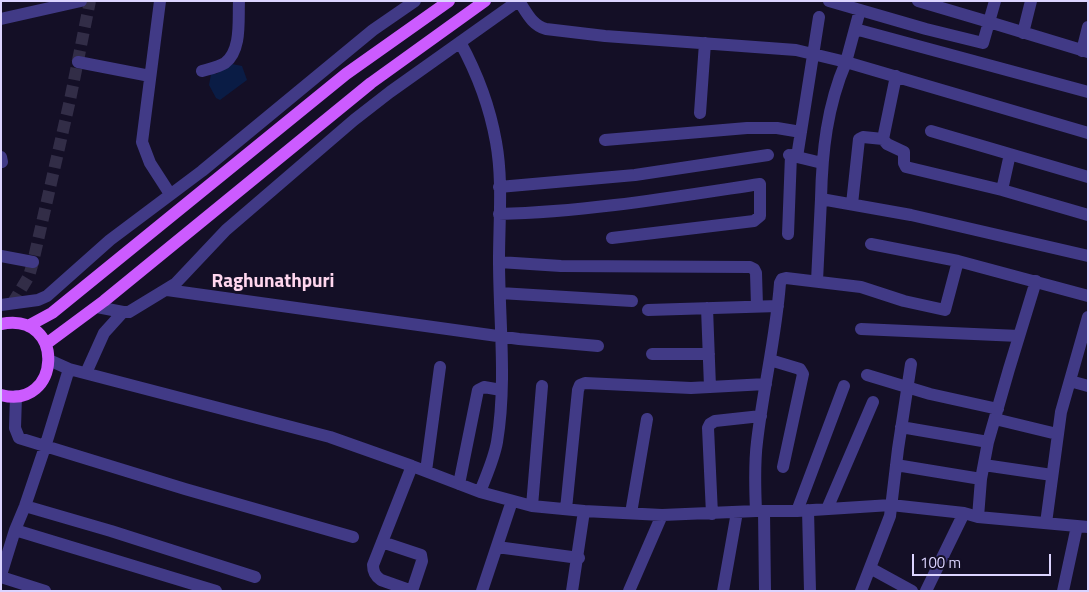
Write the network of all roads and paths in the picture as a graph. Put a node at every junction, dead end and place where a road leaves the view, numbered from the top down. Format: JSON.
{"nodes":[{"id":1,"x":81,"y":1,"type":"edge"},
{"id":2,"x":160,"y":1,"type":"edge"},
{"id":3,"x":239,"y":1,"type":"edge"},
{"id":4,"x":415,"y":1,"type":"edge"},
{"id":5,"x":449,"y":1,"type":"edge"},
{"id":6,"x":485,"y":1,"type":"edge"},
{"id":7,"x":518,"y":1,"type":"edge"},
{"id":8,"x":829,"y":1,"type":"edge"},
{"id":9,"x":918,"y":1,"type":"edge"},
{"id":10,"x":994,"y":1,"type":"edge"},
{"id":11,"x":1031,"y":1,"type":"edge"},
{"id":12,"x":860,"y":10,"type":"junction"},
{"id":13,"x":819,"y":17,"type":"dead end"},
{"id":14,"x":1,"y":19,"type":"edge"},
{"id":15,"x":989,"y":22,"type":"junction"},
{"id":16,"x":1088,"y":27,"type":"edge"},
{"id":17,"x":855,"y":29,"type":"junction"},
{"id":18,"x":1022,"y":33,"type":"junction"},
{"id":19,"x":460,"y":42,"type":"junction"},
{"id":20,"x":705,"y":43,"type":"junction"},
{"id":21,"x":1085,"y":51,"type":"edge"},
{"id":22,"x":814,"y":53,"type":"junction"},
{"id":23,"x":78,"y":62,"type":"dead end"},
{"id":24,"x":846,"y":62,"type":"junction"},
{"id":25,"x":202,"y":71,"type":"dead end"},
{"id":26,"x":150,"y":76,"type":"junction"},
{"id":27,"x":896,"y":76,"type":"junction"},
{"id":28,"x":1088,"y":92,"type":"edge"},
{"id":29,"x":700,"y":112,"type":"dead end"},
{"id":30,"x":931,"y":131,"type":"dead end"},
{"id":31,"x":801,"y":132,"type":"junction"},
{"id":32,"x":1088,"y":133,"type":"edge"},
{"id":33,"x":883,"y":139,"type":"junction"},
{"id":34,"x":604,"y":140,"type":"dead end"},
{"id":35,"x":1010,"y":154,"type":"junction"},
{"id":36,"x":768,"y":155,"type":"dead end"},
{"id":37,"x":792,"y":156,"type":"junction"},
{"id":38,"x":822,"y":163,"type":"junction"},
{"id":39,"x":1088,"y":177,"type":"edge"},
{"id":40,"x":499,"y":187,"type":"junction"},
{"id":41,"x":1002,"y":190,"type":"junction"},
{"id":42,"x":170,"y":194,"type":"junction"},
{"id":43,"x":821,"y":199,"type":"junction"},
{"id":44,"x":852,"y":204,"type":"junction"},
{"id":45,"x":499,"y":214,"type":"junction"},
{"id":46,"x":1088,"y":215,"type":"edge"},
{"id":47,"x":788,"y":234,"type":"dead end"},
{"id":48,"x":612,"y":238,"type":"dead end"},
{"id":49,"x":871,"y":244,"type":"dead end"},
{"id":50,"x":1,"y":256,"type":"edge"},
{"id":51,"x":1088,"y":256,"type":"edge"},
{"id":52,"x":33,"y":262,"type":"dead end"},
{"id":53,"x":499,"y":262,"type":"junction"},
{"id":54,"x":958,"y":262,"type":"junction"},
{"id":55,"x":817,"y":281,"type":"junction"},
{"id":56,"x":1036,"y":281,"type":"junction"},
{"id":57,"x":167,"y":290,"type":"junction"},
{"id":58,"x":500,"y":293,"type":"junction"},
{"id":59,"x":1088,"y":296,"type":"edge"},
{"id":60,"x":632,"y":301,"type":"dead end"},
{"id":61,"x":1,"y":305,"type":"edge"},
{"id":62,"x":757,"y":306,"type":"junction"},
{"id":63,"x":778,"y":306,"type":"junction"},
{"id":64,"x":97,"y":307,"type":"junction"},
{"id":65,"x":707,"y":308,"type":"junction"},
{"id":66,"x":648,"y":310,"type":"dead end"},
{"id":67,"x":123,"y":312,"type":"junction"},
{"id":68,"x":1088,"y":316,"type":"edge"},
{"id":69,"x":1,"y":324,"type":"edge"},
{"id":70,"x":28,"y":326,"type":"junction"},
{"id":71,"x":861,"y":329,"type":"dead end"},
{"id":72,"x":501,"y":336,"type":"junction"},
{"id":73,"x":1019,"y":336,"type":"junction"},
{"id":74,"x":46,"y":344,"type":"junction"},
{"id":75,"x":598,"y":346,"type":"dead end"},
{"id":76,"x":1083,"y":348,"type":"edge"},
{"id":77,"x":652,"y":354,"type":"dead end"},
{"id":78,"x":709,"y":354,"type":"junction"},
{"id":79,"x":49,"y":360,"type":"junction"},
{"id":80,"x":770,"y":360,"type":"junction"},
{"id":81,"x":911,"y":364,"type":"dead end"},
{"id":82,"x":440,"y":366,"type":"dead end"},
{"id":83,"x":69,"y":369,"type":"junction"},
{"id":84,"x":86,"y":373,"type":"junction"},
{"id":85,"x":867,"y":374,"type":"dead end"},
{"id":86,"x":1070,"y":381,"type":"junction"},
{"id":87,"x":766,"y":384,"type":"junction"},
{"id":88,"x":542,"y":386,"type":"dead end"},
{"id":89,"x":844,"y":386,"type":"dead end"},
{"id":90,"x":1088,"y":386,"type":"edge"},
{"id":91,"x":710,"y":387,"type":"junction"},
{"id":92,"x":908,"y":388,"type":"junction"},
{"id":93,"x":501,"y":390,"type":"junction"},
{"id":94,"x":1,"y":394,"type":"edge"},
{"id":95,"x":16,"y":396,"type":"junction"},
{"id":96,"x":873,"y":402,"type":"dead end"},
{"id":97,"x":996,"y":414,"type":"junction"},
{"id":98,"x":761,"y":416,"type":"junction"},
{"id":99,"x":647,"y":419,"type":"dead end"},
{"id":100,"x":901,"y":427,"type":"junction"},
{"id":101,"x":1058,"y":434,"type":"junction"},
{"id":102,"x":988,"y":442,"type":"junction"},
{"id":103,"x":45,"y":447,"type":"junction"},
{"id":104,"x":896,"y":465,"type":"junction"},
{"id":105,"x":984,"y":465,"type":"junction"},
{"id":106,"x":412,"y":466,"type":"junction"},
{"id":107,"x":783,"y":467,"type":"dead end"},
{"id":108,"x":426,"y":471,"type":"junction"},
{"id":109,"x":1052,"y":475,"type":"junction"},
{"id":110,"x":981,"y":479,"type":"junction"},
{"id":111,"x":459,"y":484,"type":"junction"},
{"id":112,"x":480,"y":492,"type":"junction"},
{"id":113,"x":512,"y":501,"type":"junction"},
{"id":114,"x":891,"y":505,"type":"junction"},
{"id":115,"x":25,"y":506,"type":"junction"},
{"id":116,"x":532,"y":506,"type":"junction"},
{"id":117,"x":827,"y":509,"type":"junction"},
{"id":118,"x":566,"y":510,"type":"junction"},
{"id":119,"x":584,"y":511,"type":"junction"},
{"id":120,"x":760,"y":511,"type":"junction"},
{"id":121,"x":802,"y":511,"type":"junction"},
{"id":122,"x":737,"y":512,"type":"junction"},
{"id":123,"x":631,"y":513,"type":"junction"},
{"id":124,"x":712,"y":514,"type":"junction"},
{"id":125,"x":964,"y":514,"type":"junction"},
{"id":126,"x":662,"y":515,"type":"junction"},
{"id":127,"x":978,"y":517,"type":"junction"},
{"id":128,"x":1046,"y":523,"type":"junction"},
{"id":129,"x":1082,"y":526,"type":"edge"},
{"id":130,"x":15,"y":530,"type":"junction"},
{"id":131,"x":353,"y":538,"type":"dead end"},
{"id":132,"x":382,"y":542,"type":"dead end"},
{"id":133,"x":498,"y":547,"type":"junction"},
{"id":134,"x":579,"y":558,"type":"junction"},
{"id":135,"x":870,"y":568,"type":"junction"},
{"id":136,"x":1,"y":576,"type":"edge"},
{"id":137,"x":255,"y":577,"type":"dead end"},
{"id":138,"x":46,"y":591,"type":"edge"},
{"id":139,"x":216,"y":591,"type":"edge"},
{"id":140,"x":482,"y":591,"type":"edge"},
{"id":141,"x":572,"y":591,"type":"edge"},
{"id":142,"x":629,"y":591,"type":"edge"},
{"id":143,"x":723,"y":591,"type":"edge"},
{"id":144,"x":765,"y":591,"type":"edge"},
{"id":145,"x":810,"y":591,"type":"edge"},
{"id":146,"x":862,"y":591,"type":"edge"},
{"id":147,"x":912,"y":591,"type":"edge"},
{"id":148,"x":926,"y":591,"type":"edge"},
{"id":149,"x":1063,"y":591,"type":"edge"}],
"edges":[{"from":1,"to":14,"type":"street"},
{"from":2,"to":26,"type":"street"},
{"from":3,"to":25,"type":"street"},
{"from":4,"to":42,"type":"street"},
{"from":5,"to":70,"type":"main road"},
{"from":6,"to":64,"type":"main road"},
{"from":7,"to":19,"type":"street"},
{"from":7,"to":20,"type":"street"},
{"from":8,"to":12,"type":"street"},
{"from":9,"to":15,"type":"street"},
{"from":10,"to":15,"type":"street"},
{"from":11,"to":18,"type":"street"},
{"from":12,"to":15,"type":"street"},
{"from":12,"to":17,"type":"street"},
{"from":13,"to":22,"type":"street"},
{"from":15,"to":18,"type":"street"},
{"from":16,"to":21,"type":"street"},
{"from":17,"to":24,"type":"street"},
{"from":17,"to":28,"type":"street"},
{"from":18,"to":21,"type":"street"},
{"from":19,"to":40,"type":"street"},
{"from":19,"to":57,"type":"street"},
{"from":20,"to":22,"type":"street"},
{"from":20,"to":29,"type":"street"},
{"from":22,"to":24,"type":"street"},
{"from":22,"to":31,"type":"street"},
{"from":23,"to":26,"type":"street"},
{"from":24,"to":27,"type":"street"},
{"from":24,"to":38,"type":"street"},
{"from":26,"to":42,"type":"street"},
{"from":27,"to":32,"type":"street"},
{"from":27,"to":33,"type":"street"},
{"from":30,"to":35,"type":"street"},
{"from":31,"to":34,"type":"street"},
{"from":31,"to":37,"type":"street"},
{"from":33,"to":41,"type":"street"},
{"from":33,"to":44,"type":"street"},
{"from":35,"to":39,"type":"street"},
{"from":35,"to":41,"type":"street"},
{"from":36,"to":40,"type":"street"},
{"from":37,"to":38,"type":"street"},
{"from":37,"to":47,"type":"street"},
{"from":38,"to":43,"type":"street"},
{"from":40,"to":45,"type":"street"},
{"from":41,"to":46,"type":"street"},
{"from":42,"to":61,"type":"street"},
{"from":43,"to":44,"type":"street"},
{"from":43,"to":55,"type":"street"},
{"from":44,"to":51,"type":"street"},
{"from":45,"to":48,"type":"street"},
{"from":45,"to":53,"type":"street"},
{"from":49,"to":54,"type":"street"},
{"from":50,"to":52,"type":"street"},
{"from":53,"to":58,"type":"street"},
{"from":53,"to":62,"type":"street"},
{"from":54,"to":55,"type":"street"},
{"from":54,"to":56,"type":"street"},
{"from":55,"to":63,"type":"street"},
{"from":56,"to":59,"type":"street"},
{"from":56,"to":73,"type":"street"},
{"from":57,"to":67,"type":"street"},
{"from":57,"to":72,"type":"street"},
{"from":58,"to":60,"type":"street"},
{"from":58,"to":72,"type":"street"},
{"from":62,"to":63,"type":"street"},
{"from":62,"to":65,"type":"street"},
{"from":63,"to":80,"type":"street"},
{"from":64,"to":67,"type":"street"},
{"from":64,"to":74,"type":"main road"},
{"from":65,"to":66,"type":"street"},
{"from":65,"to":78,"type":"street"},
{"from":67,"to":84,"type":"street"},
{"from":68,"to":76,"type":"street"},
{"from":69,"to":70,"type":"main road"},
{"from":70,"to":74,"type":"main road"},
{"from":71,"to":73,"type":"street"},
{"from":72,"to":75,"type":"street"},
{"from":72,"to":93,"type":"street"},
{"from":73,"to":97,"type":"street"},
{"from":74,"to":79,"type":"main road"},
{"from":76,"to":86,"type":"street"},
{"from":77,"to":78,"type":"street"},
{"from":78,"to":91,"type":"street"},
{"from":79,"to":83,"type":"street"},
{"from":79,"to":95,"type":"main road"},
{"from":80,"to":87,"type":"street"},
{"from":80,"to":107,"type":"street"},
{"from":81,"to":92,"type":"street"},
{"from":82,"to":108,"type":"street"},
{"from":83,"to":84,"type":"street"},
{"from":83,"to":103,"type":"street"},
{"from":84,"to":106,"type":"street"},
{"from":85,"to":92,"type":"street"},
{"from":86,"to":90,"type":"street"},
{"from":86,"to":101,"type":"street"},
{"from":87,"to":91,"type":"street"},
{"from":87,"to":98,"type":"street"},
{"from":88,"to":116,"type":"street"},
{"from":89,"to":121,"type":"street"},
{"from":91,"to":118,"type":"street"},
{"from":92,"to":97,"type":"street"},
{"from":92,"to":100,"type":"street"},
{"from":93,"to":111,"type":"street"},
{"from":93,"to":112,"type":"street"},
{"from":94,"to":95,"type":"main road"},
{"from":95,"to":103,"type":"street"},
{"from":96,"to":117,"type":"street"},
{"from":97,"to":101,"type":"street"},
{"from":97,"to":102,"type":"street"},
{"from":98,"to":120,"type":"street"},
{"from":98,"to":124,"type":"street"},
{"from":99,"to":123,"type":"street"},
{"from":100,"to":102,"type":"street"},
{"from":100,"to":104,"type":"street"},
{"from":101,"to":109,"type":"street"},
{"from":102,"to":105,"type":"street"},
{"from":103,"to":115,"type":"street"},
{"from":103,"to":131,"type":"street"},
{"from":104,"to":110,"type":"street"},
{"from":104,"to":114,"type":"street"},
{"from":105,"to":109,"type":"street"},
{"from":105,"to":110,"type":"street"},
{"from":106,"to":108,"type":"street"},
{"from":106,"to":132,"type":"street"},
{"from":108,"to":111,"type":"street"},
{"from":109,"to":128,"type":"street"},
{"from":110,"to":127,"type":"street"},
{"from":111,"to":112,"type":"street"},
{"from":112,"to":113,"type":"street"},
{"from":113,"to":116,"type":"street"},
{"from":113,"to":133,"type":"street"},
{"from":114,"to":117,"type":"street"},
{"from":114,"to":125,"type":"street"},
{"from":114,"to":135,"type":"street"},
{"from":115,"to":130,"type":"street"},
{"from":115,"to":137,"type":"street"},
{"from":116,"to":118,"type":"street"},
{"from":117,"to":121,"type":"street"},
{"from":118,"to":119,"type":"street"},
{"from":119,"to":123,"type":"street"},
{"from":119,"to":134,"type":"street"},
{"from":120,"to":121,"type":"street"},
{"from":120,"to":122,"type":"street"},
{"from":120,"to":144,"type":"street"},
{"from":121,"to":145,"type":"street"},
{"from":122,"to":124,"type":"street"},
{"from":122,"to":143,"type":"street"},
{"from":123,"to":126,"type":"street"},
{"from":124,"to":126,"type":"street"},
{"from":125,"to":127,"type":"street"},
{"from":125,"to":148,"type":"street"},
{"from":126,"to":142,"type":"street"},
{"from":127,"to":128,"type":"street"},
{"from":128,"to":129,"type":"street"},
{"from":129,"to":149,"type":"street"},
{"from":130,"to":136,"type":"street"},
{"from":130,"to":139,"type":"street"},
{"from":133,"to":134,"type":"street"},
{"from":133,"to":140,"type":"street"},
{"from":134,"to":141,"type":"street"},
{"from":135,"to":146,"type":"street"},
{"from":135,"to":147,"type":"street"},
{"from":136,"to":138,"type":"street"}]}
